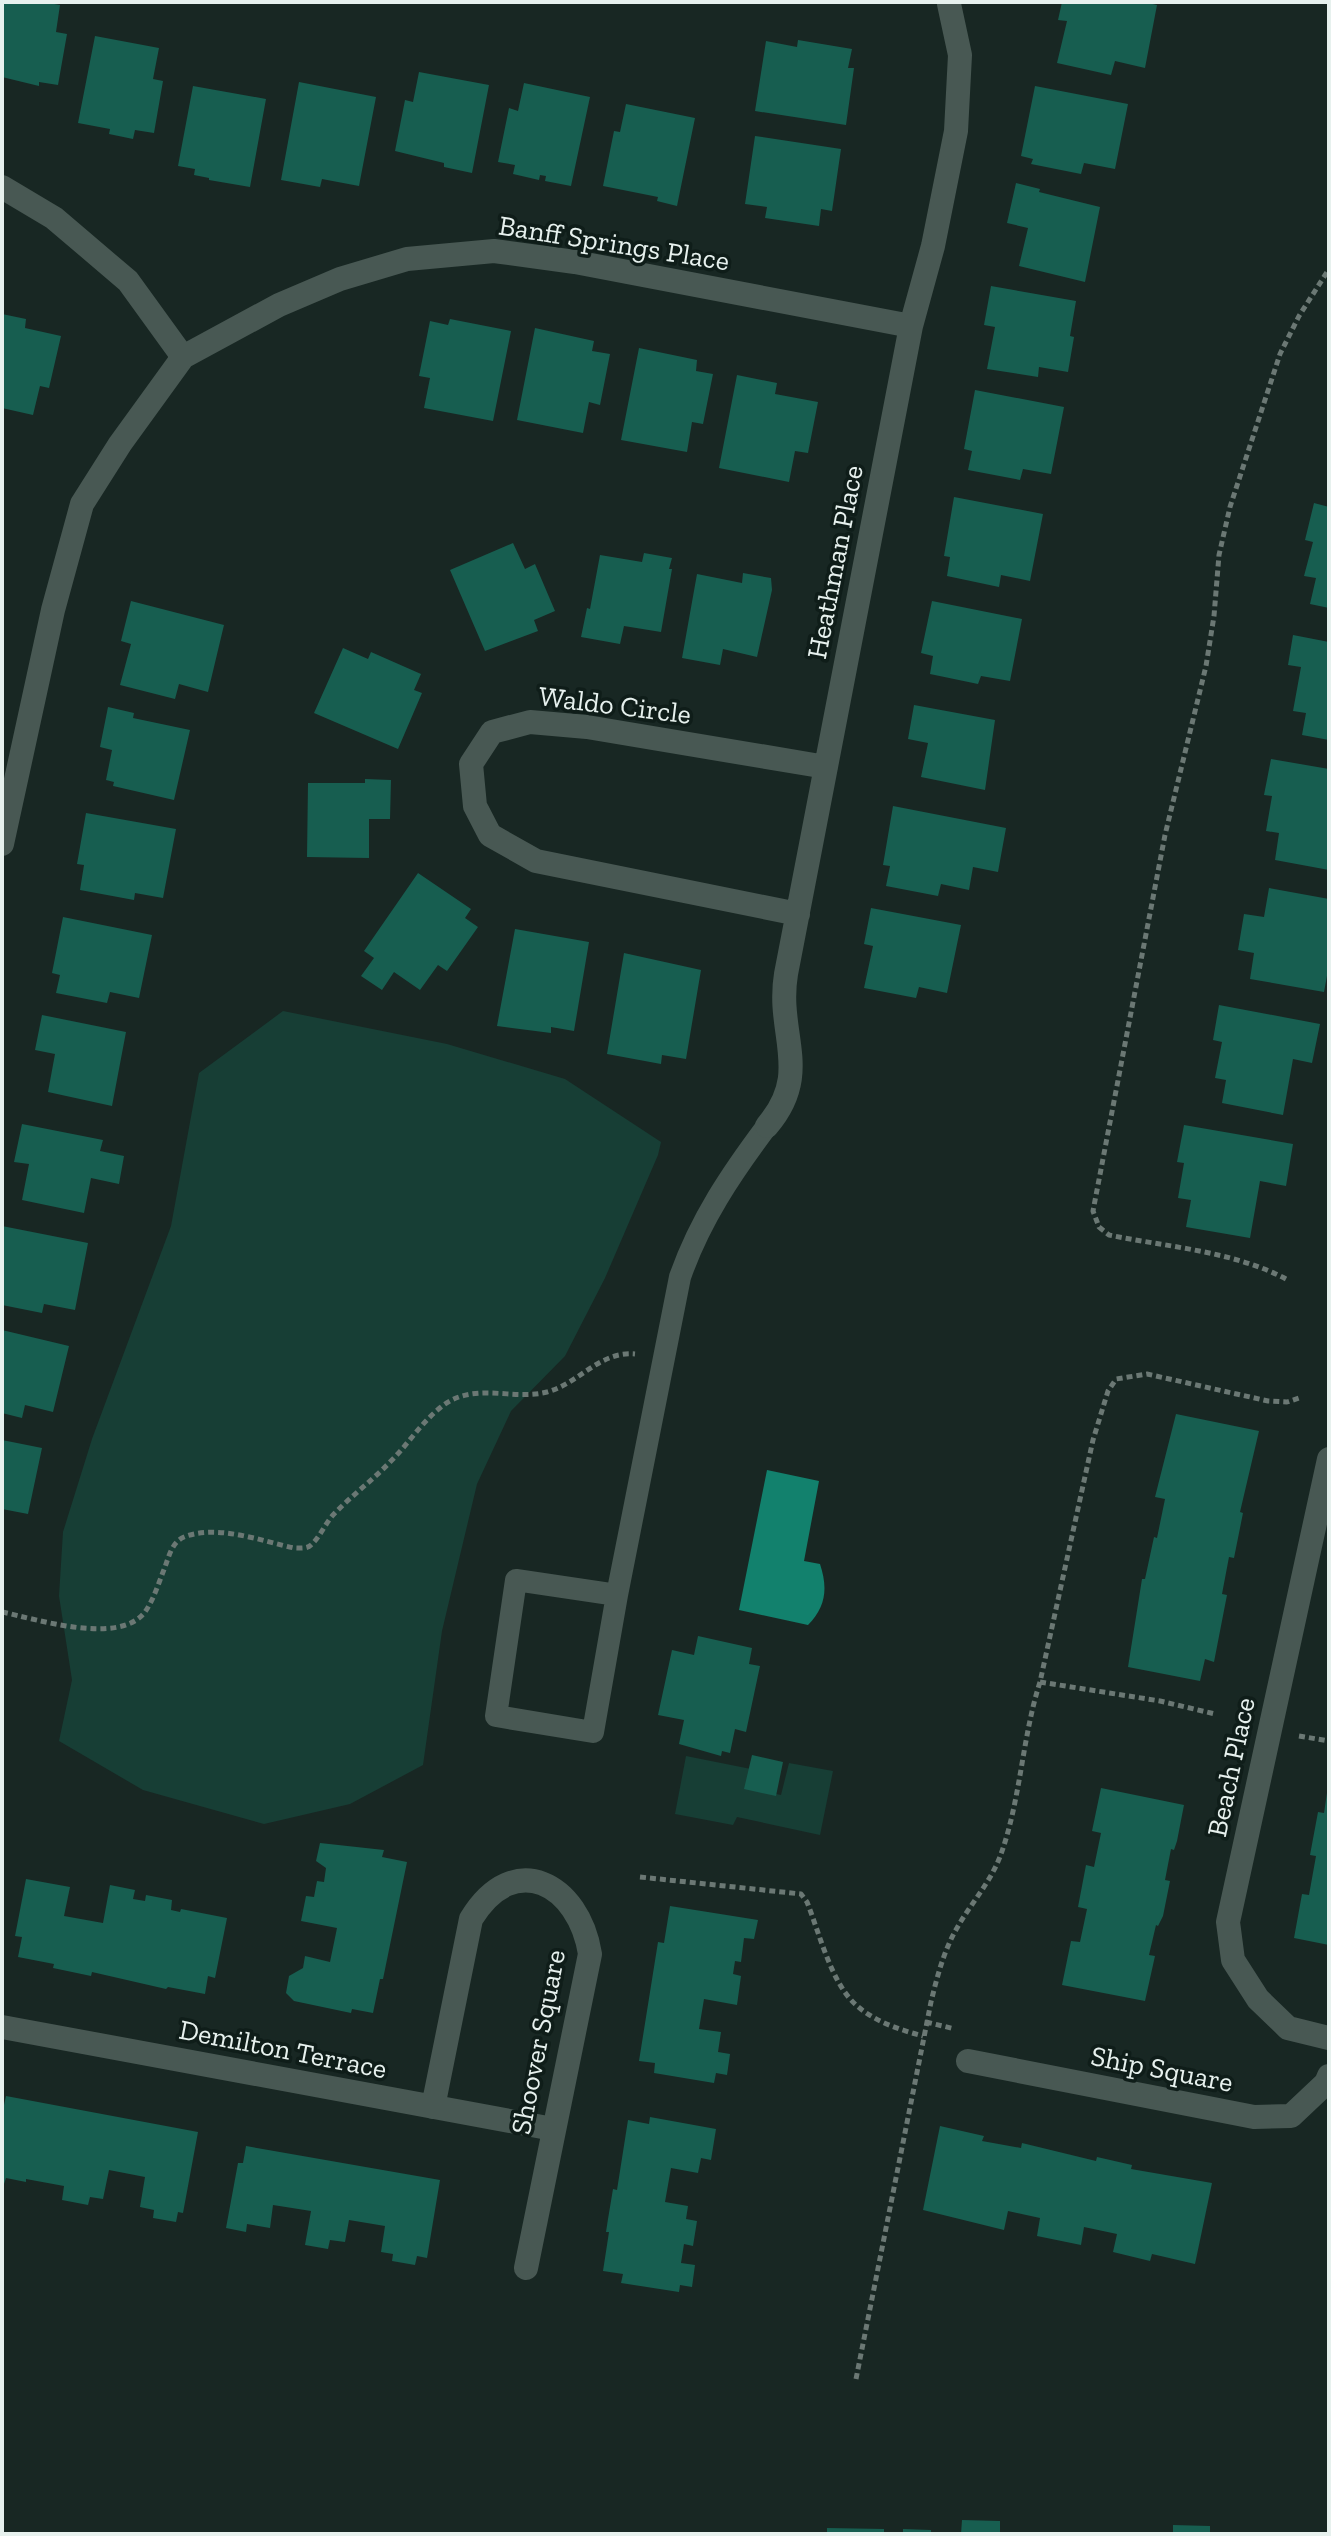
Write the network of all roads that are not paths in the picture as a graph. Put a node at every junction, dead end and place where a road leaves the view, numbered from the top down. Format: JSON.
{"nodes":[{"id":1,"x":947,"y":3,"type":"edge"},
{"id":2,"x":2,"y":187,"type":"edge"},
{"id":3,"x":911,"y":326,"type":"junction"},
{"id":4,"x":183,"y":357,"type":"junction"},
{"id":5,"x":826,"y":767,"type":"junction"},
{"id":6,"x":2,"y":844,"type":"edge"},
{"id":7,"x":798,"y":914,"type":"junction"},
{"id":8,"x":767,"y":1126,"type":"joint"},
{"id":9,"x":1329,"y":1459,"type":"edge"},
{"id":10,"x":617,"y":1595,"type":"junction"},
{"id":11,"x":2,"y":2027,"type":"edge"},
{"id":12,"x":1329,"y":2038,"type":"edge"},
{"id":13,"x":968,"y":2061,"type":"dead end"},
{"id":14,"x":1329,"y":2076,"type":"edge"},
{"id":15,"x":433,"y":2107,"type":"junction"},
{"id":16,"x":553,"y":2129,"type":"junction"},
{"id":17,"x":526,"y":2268,"type":"dead end"}],
"edges":[{"from":1,"to":3,"type":"street","name":"Heathman Place"},
{"from":2,"to":4,"type":"street"},
{"from":3,"to":4,"type":"street","name":"Banff Springs Place"},
{"from":3,"to":5,"type":"street","name":"Heathman Place"},
{"from":4,"to":6,"type":"street","name":"Banff Springs Place"},
{"from":5,"to":7,"type":"street","name":"Heathman Place"},
{"from":5,"to":7,"type":"street","name":"Waldo Circle"},
{"from":7,"to":8,"type":"street","name":"Heathman Place"},
{"from":8,"to":10,"type":"lane"},
{"from":9,"to":12,"type":"street","name":"Beach Place"},
{"from":10,"to":10,"type":"lane"},
{"from":11,"to":15,"type":"street","name":"Demilton Terrace"},
{"from":13,"to":14,"type":"street","name":"Ship Square"},
{"from":15,"to":16,"type":"street","name":"Demilton Terrace"},
{"from":15,"to":16,"type":"street","name":"Shoover Square"},
{"from":16,"to":17,"type":"street","name":"Shoover Square"}]}
